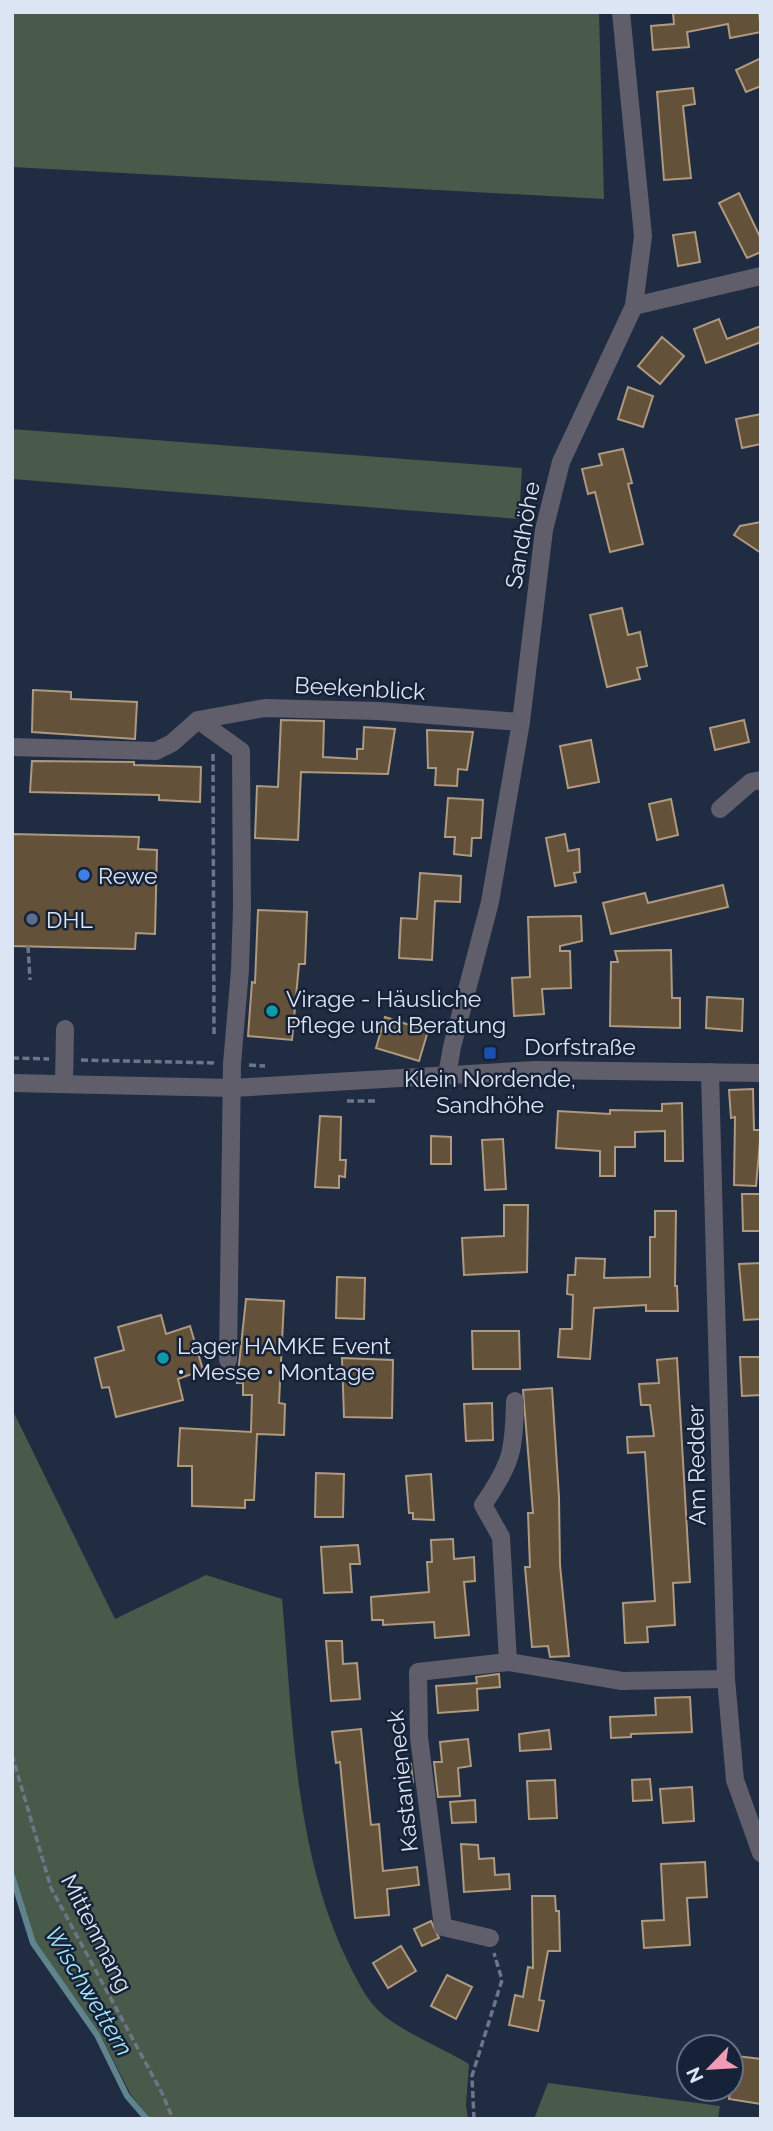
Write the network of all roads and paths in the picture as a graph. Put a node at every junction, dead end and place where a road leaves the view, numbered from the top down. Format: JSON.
{"nodes":[{"id":1,"x":621,"y":12,"type":"edge"},
{"id":2,"x":761,"y":276,"type":"edge"},
{"id":3,"x":634,"y":306,"type":"junction"},
{"id":4,"x":198,"y":720,"type":"junction"},
{"id":5,"x":521,"y":722,"type":"junction"},
{"id":6,"x":12,"y":747,"type":"edge"},
{"id":7,"x":211,"y":749,"type":"dead end"},
{"id":8,"x":761,"y":780,"type":"edge"},
{"id":9,"x":720,"y":809,"type":"dead end"},
{"id":10,"x":28,"y":946,"type":"dead end"},
{"id":11,"x":30,"y":980,"type":"dead end"},
{"id":12,"x":65,"y":1029,"type":"dead end"},
{"id":13,"x":214,"y":1049,"type":"dead end"},
{"id":14,"x":12,"y":1058,"type":"edge"},
{"id":15,"x":64,"y":1060,"type":"junction"},
{"id":16,"x":232,"y":1064,"type":"junction"},
{"id":17,"x":273,"y":1067,"type":"dead end"},
{"id":18,"x":710,"y":1072,"type":"junction"},
{"id":19,"x":761,"y":1073,"type":"edge"},
{"id":20,"x":447,"y":1075,"type":"junction"},
{"id":21,"x":12,"y":1083,"type":"edge"},
{"id":22,"x":64,"y":1084,"type":"junction"},
{"id":23,"x":233,"y":1088,"type":"junction"},
{"id":24,"x":228,"y":1360,"type":"dead end"},
{"id":25,"x":515,"y":1401,"type":"dead end"},
{"id":26,"x":508,"y":1662,"type":"junction"},
{"id":27,"x":726,"y":1679,"type":"junction"},
{"id":28,"x":12,"y":1755,"type":"edge"},
{"id":29,"x":761,"y":1853,"type":"edge"},
{"id":30,"x":490,"y":1938,"type":"joint"},
{"id":31,"x":173,"y":2119,"type":"edge"},
{"id":32,"x":474,"y":2119,"type":"edge"}],
"edges":[{"from":1,"to":3,"type":"street","name":"Sandhöhe"},
{"from":2,"to":3,"type":"street"},
{"from":3,"to":5,"type":"street","name":"Sandhöhe"},
{"from":4,"to":5,"type":"street","name":"Beekenblick"},
{"from":4,"to":6,"type":"street"},
{"from":4,"to":16,"type":"street"},
{"from":5,"to":20,"type":"street","name":"Sandhöhe"},
{"from":7,"to":13,"type":"path"},
{"from":8,"to":9,"type":"street"},
{"from":10,"to":11,"type":"path"},
{"from":12,"to":15,"type":"street"},
{"from":14,"to":15,"type":"path"},
{"from":15,"to":16,"type":"path"},
{"from":15,"to":22,"type":"street"},
{"from":16,"to":17,"type":"path"},
{"from":16,"to":23,"type":"street"},
{"from":18,"to":19,"type":"street","name":"Dorfstraße"},
{"from":18,"to":20,"type":"street","name":"Dorfstraße"},
{"from":18,"to":27,"type":"street","name":"Am Redder"},
{"from":20,"to":23,"type":"street","name":"Dorfstraße"},
{"from":21,"to":22,"type":"street","name":"Dorfstraße"},
{"from":22,"to":23,"type":"street","name":"Dorfstraße"},
{"from":23,"to":24,"type":"street"},
{"from":25,"to":26,"type":"street"},
{"from":26,"to":27,"type":"street","name":"Kastanieneck"},
{"from":26,"to":30,"type":"street","name":"Kastanieneck"},
{"from":27,"to":29,"type":"street","name":"Am Redder"},
{"from":28,"to":31,"type":"path","name":"Mittenmang"},
{"from":30,"to":32,"type":"path"}]}
